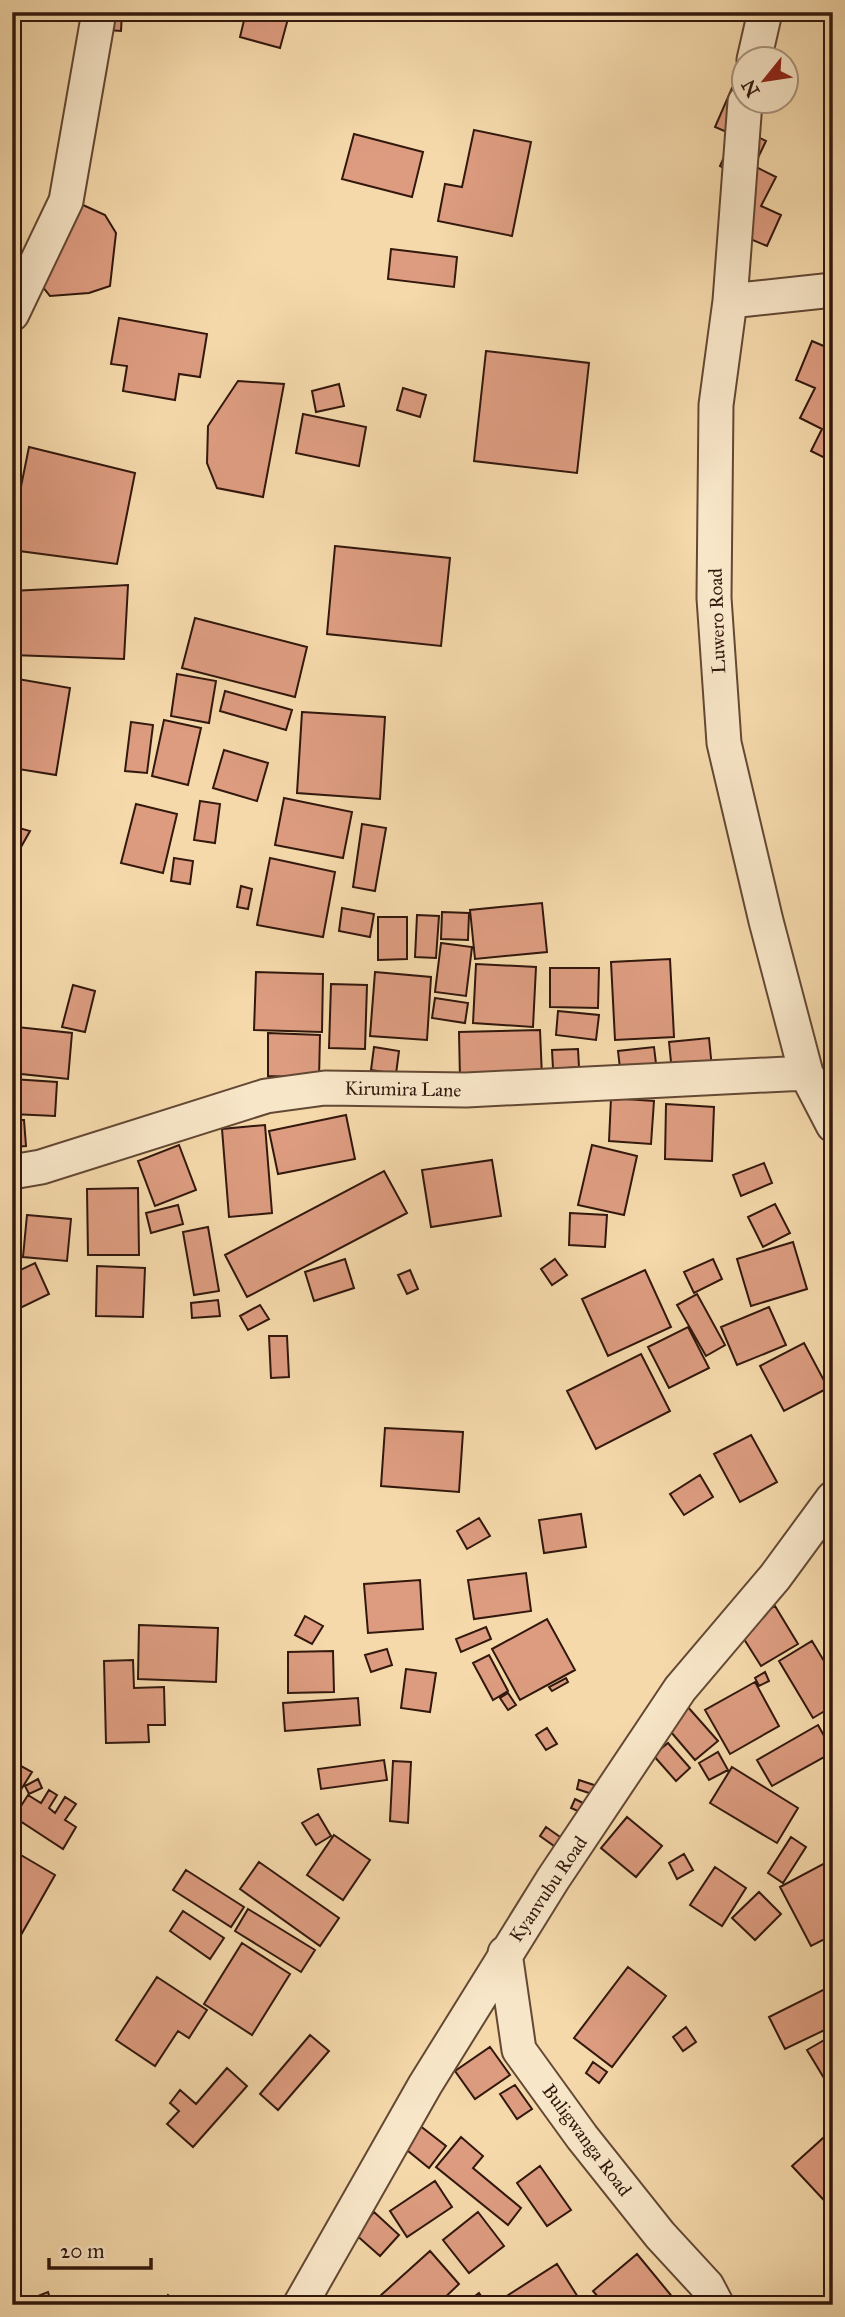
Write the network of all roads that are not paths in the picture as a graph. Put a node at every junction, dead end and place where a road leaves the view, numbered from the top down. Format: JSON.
{"nodes":[{"id":1,"x":99,"y":12,"type":"edge"},
{"id":2,"x":765,"y":12,"type":"edge"},
{"id":3,"x":757,"y":46,"type":"edge"},
{"id":4,"x":744,"y":116,"type":"edge"},
{"id":5,"x":833,"y":290,"type":"edge"},
{"id":6,"x":730,"y":301,"type":"junction"},
{"id":7,"x":12,"y":314,"type":"edge"},
{"id":8,"x":806,"y":1073,"type":"junction"},
{"id":9,"x":833,"y":1125,"type":"edge"},
{"id":10,"x":12,"y":1172,"type":"edge"},
{"id":11,"x":833,"y":1498,"type":"edge"},
{"id":12,"x":505,"y":1953,"type":"junction"},
{"id":13,"x":300,"y":2305,"type":"edge"},
{"id":14,"x":717,"y":2305,"type":"edge"}],
"edges":[{"from":1,"to":7,"type":"street"},
{"from":2,"to":3,"type":"street"},
{"from":4,"to":6,"type":"street","name":"Luwero Road"},
{"from":5,"to":6,"type":"street"},
{"from":6,"to":8,"type":"street","name":"Luwero Road"},
{"from":8,"to":9,"type":"street","name":"Luwero Road"},
{"from":8,"to":10,"type":"street","name":"Kirumira Lane"},
{"from":11,"to":12,"type":"street","name":"Kyanvubu Road"},
{"from":12,"to":13,"type":"street","name":"Kyanvubu Road"},
{"from":12,"to":14,"type":"street","name":"Buligwanga Road"}]}
